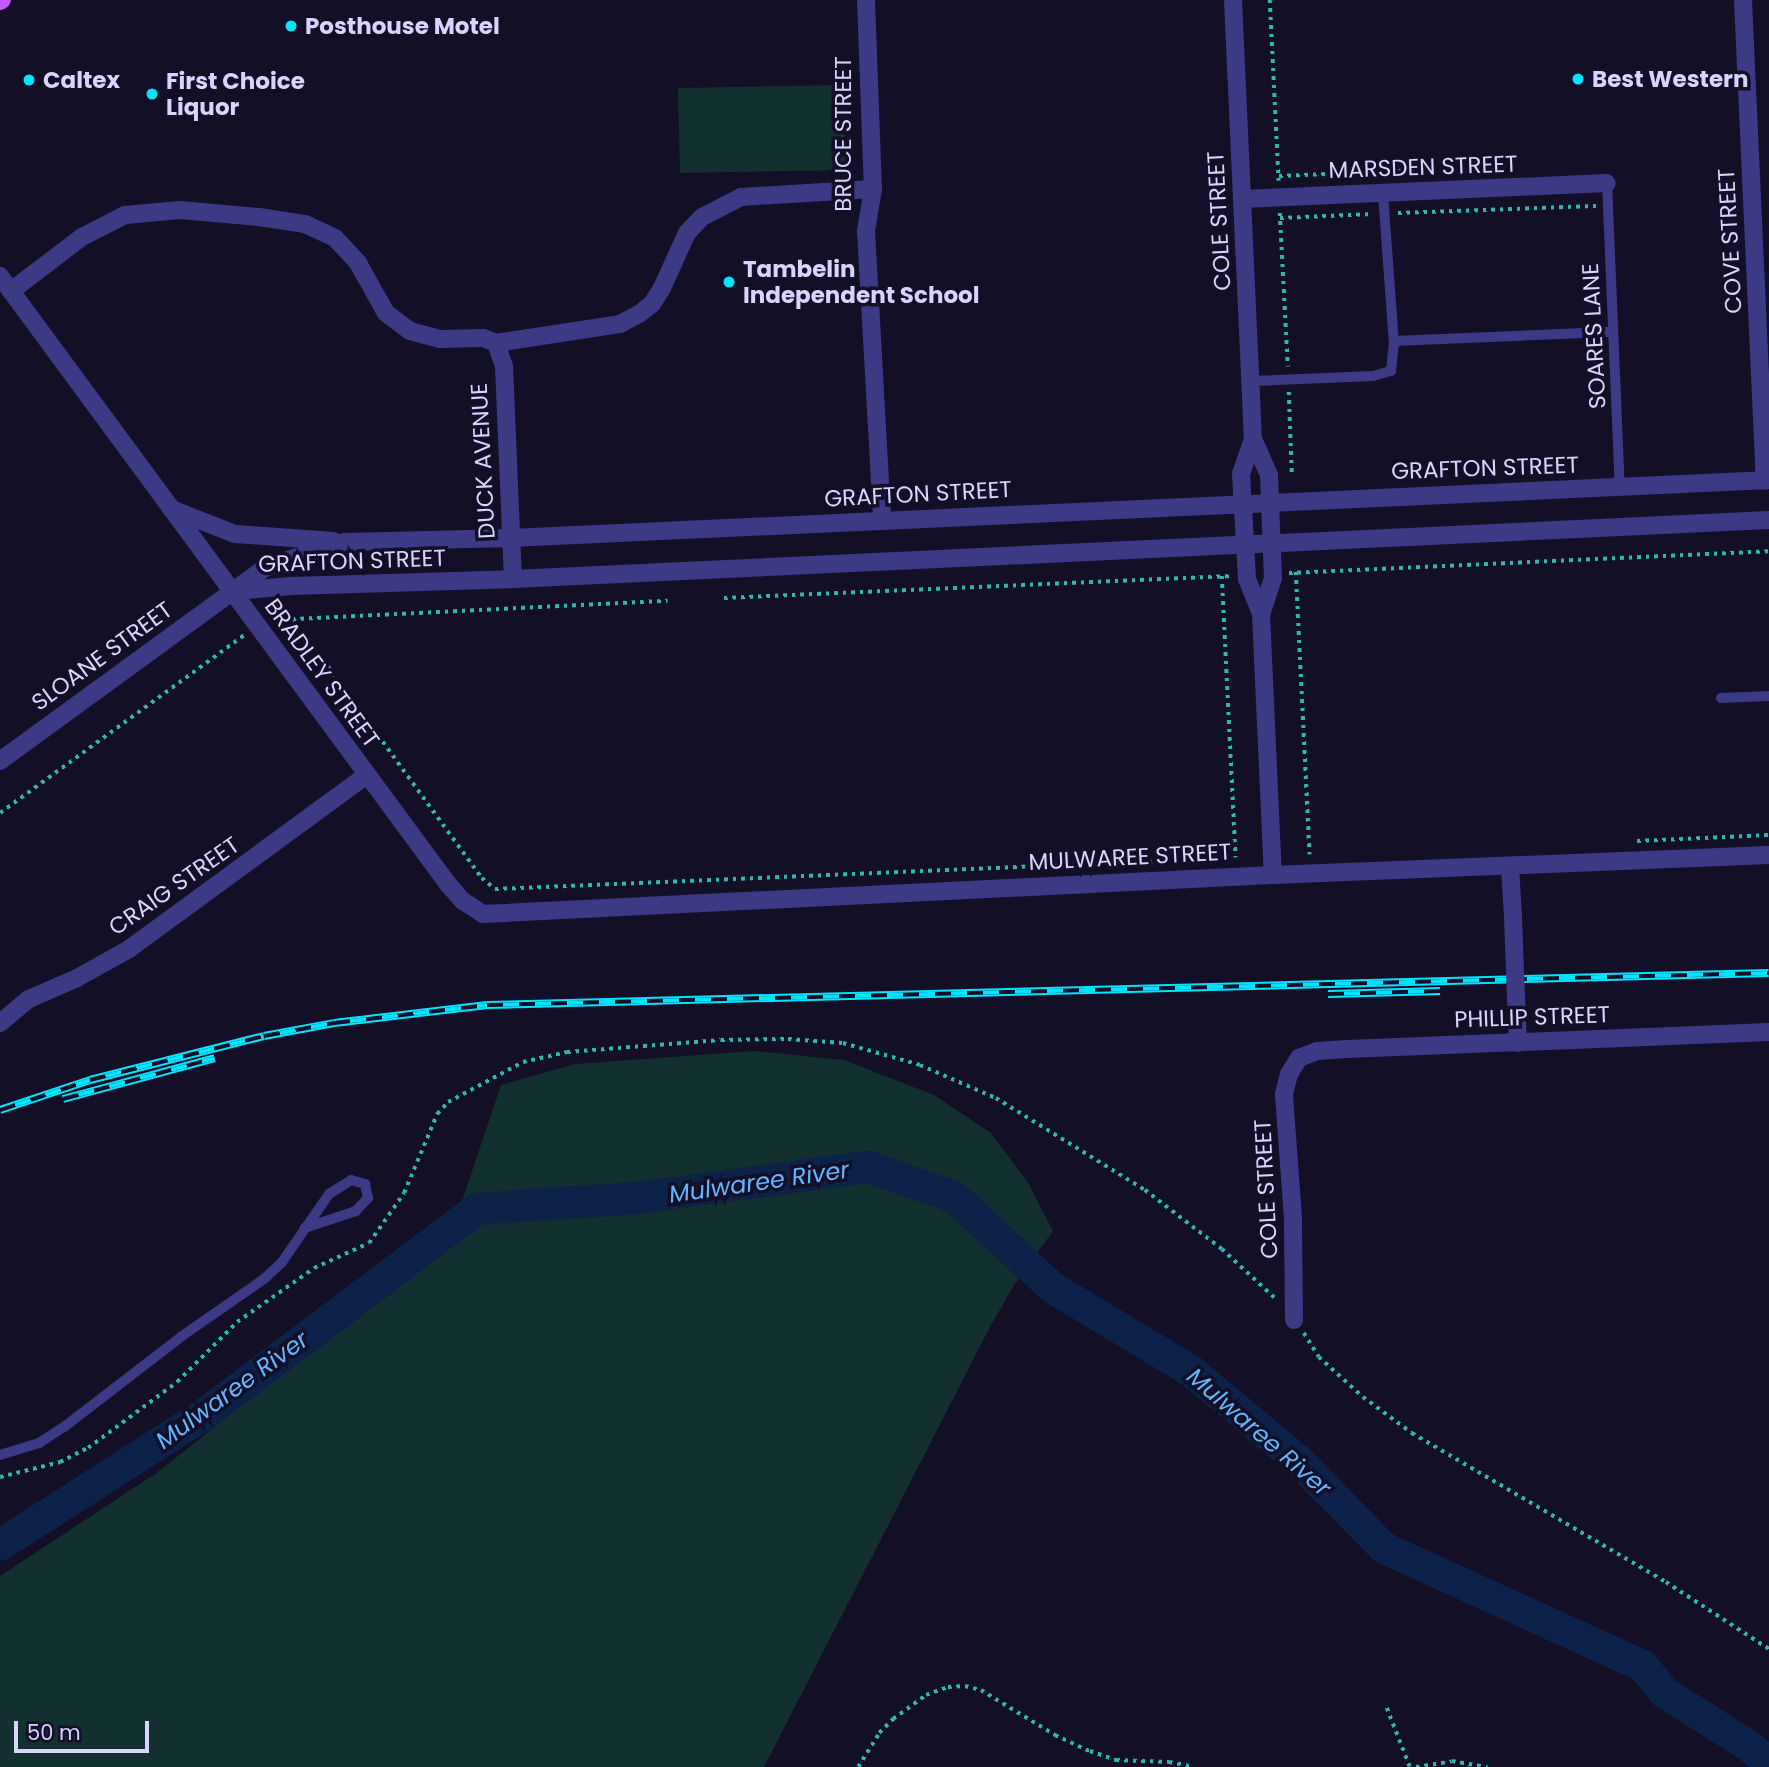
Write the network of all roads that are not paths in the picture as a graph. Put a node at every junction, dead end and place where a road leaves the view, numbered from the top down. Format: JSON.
{"nodes":[{"id":1,"x":866,"y":0,"type":"edge"},
{"id":2,"x":1233,"y":0,"type":"edge"},
{"id":3,"x":1744,"y":0,"type":"edge"},
{"id":4,"x":1606,"y":183,"type":"joint"},
{"id":5,"x":873,"y":189,"type":"junction"},
{"id":6,"x":1383,"y":193,"type":"junction"},
{"id":7,"x":1242,"y":199,"type":"junction"},
{"id":8,"x":5,"y":284,"type":"edge"},
{"id":9,"x":1613,"y":332,"type":"junction"},
{"id":10,"x":1394,"y":341,"type":"junction"},
{"id":11,"x":496,"y":343,"type":"junction"},
{"id":12,"x":1251,"y":381,"type":"junction"},
{"id":13,"x":1253,"y":439,"type":"junction"},
{"id":14,"x":1767,"y":480,"type":"edge"},
{"id":15,"x":1620,"y":487,"type":"junction"},
{"id":16,"x":1270,"y":502,"type":"junction"},
{"id":17,"x":1243,"y":503,"type":"junction"},
{"id":18,"x":171,"y":509,"type":"junction"},
{"id":19,"x":882,"y":520,"type":"junction"},
{"id":20,"x":1769,"y":520,"type":"edge"},
{"id":21,"x":511,"y":538,"type":"junction"},
{"id":22,"x":345,"y":542,"type":"junction"},
{"id":23,"x":1271,"y":544,"type":"junction"},
{"id":24,"x":1245,"y":545,"type":"junction"},
{"id":25,"x":513,"y":579,"type":"junction"},
{"id":26,"x":233,"y":591,"type":"junction"},
{"id":27,"x":1261,"y":614,"type":"junction"},
{"id":28,"x":1769,"y":696,"type":"edge"},
{"id":29,"x":1721,"y":698,"type":"dead end"},
{"id":30,"x":0,"y":761,"type":"edge"},
{"id":31,"x":367,"y":775,"type":"junction"},
{"id":32,"x":1769,"y":855,"type":"edge"},
{"id":33,"x":1510,"y":866,"type":"junction"},
{"id":34,"x":1273,"y":875,"type":"junction"},
{"id":35,"x":493,"y":913,"type":"joint"},
{"id":36,"x":0,"y":1023,"type":"edge"},
{"id":37,"x":1769,"y":1032,"type":"edge"},
{"id":38,"x":1518,"y":1043,"type":"junction"},
{"id":39,"x":1299,"y":1058,"type":"joint"},
{"id":40,"x":305,"y":1228,"type":"junction"},
{"id":41,"x":1294,"y":1320,"type":"road end"},
{"id":42,"x":0,"y":1455,"type":"edge"}],
"edges":[{"from":1,"to":5,"type":"street","name":"BRUCE STREET"},
{"from":2,"to":7,"type":"street","name":"COLE STREET"},
{"from":3,"to":14,"type":"street","name":"COVE STREET"},
{"from":4,"to":6,"type":"street","name":"MARSDEN STREET"},
{"from":4,"to":9,"type":"lane","name":"SOARES LANE"},
{"from":5,"to":11,"type":"street"},
{"from":5,"to":19,"type":"street","name":"BRUCE STREET"},
{"from":6,"to":7,"type":"street","name":"MARSDEN STREET"},
{"from":6,"to":10,"type":"lane"},
{"from":7,"to":12,"type":"street","name":"COLE STREET"},
{"from":8,"to":11,"type":"street"},
{"from":8,"to":18,"type":"street","name":"BRADLEY STREET"},
{"from":9,"to":10,"type":"lane"},
{"from":9,"to":15,"type":"lane","name":"SOARES LANE"},
{"from":10,"to":12,"type":"lane"},
{"from":11,"to":21,"type":"street","name":"DUCK AVENUE"},
{"from":12,"to":13,"type":"street","name":"COLE STREET"},
{"from":13,"to":16,"type":"street","name":"COLE STREET"},
{"from":13,"to":17,"type":"street","name":"COLE STREET"},
{"from":14,"to":15,"type":"street","name":"GRAFTON STREET"},
{"from":15,"to":16,"type":"street","name":"GRAFTON STREET"},
{"from":16,"to":17,"type":"street","name":"GRAFTON STREET"},
{"from":16,"to":23,"type":"street","name":"COLE STREET"},
{"from":17,"to":19,"type":"street","name":"GRAFTON STREET"},
{"from":17,"to":24,"type":"street","name":"COLE STREET"},
{"from":18,"to":22,"type":"street"},
{"from":18,"to":26,"type":"street","name":"BRADLEY STREET"},
{"from":19,"to":21,"type":"street","name":"GRAFTON STREET"},
{"from":20,"to":23,"type":"street","name":"GRAFTON STREET"},
{"from":21,"to":22,"type":"street","name":"GRAFTON STREET"},
{"from":21,"to":25,"type":"street","name":"DUCK AVENUE"},
{"from":22,"to":26,"type":"street","name":"GRAFTON STREET"},
{"from":23,"to":24,"type":"street","name":"GRAFTON STREET"},
{"from":23,"to":27,"type":"street","name":"COLE STREET"},
{"from":24,"to":25,"type":"street","name":"GRAFTON STREET"},
{"from":24,"to":27,"type":"street","name":"COLE STREET"},
{"from":25,"to":26,"type":"street","name":"GRAFTON STREET"},
{"from":26,"to":30,"type":"street","name":"SLOANE STREET"},
{"from":26,"to":31,"type":"street","name":"BRADLEY STREET"},
{"from":27,"to":34,"type":"street","name":"COLE STREET"},
{"from":28,"to":29,"type":"lane"},
{"from":31,"to":35,"type":"street","name":"BRADLEY STREET"},
{"from":31,"to":36,"type":"street","name":"CRAIG STREET"},
{"from":32,"to":33,"type":"street","name":"MULWAREE STREET"},
{"from":33,"to":34,"type":"street","name":"MULWAREE STREET"},
{"from":33,"to":38,"type":"street","bridge":true},
{"from":34,"to":35,"type":"street","name":"MULWAREE STREET"},
{"from":37,"to":38,"type":"street","name":"PHILLIP STREET"},
{"from":38,"to":39,"type":"street","name":"PHILLIP STREET"},
{"from":39,"to":41,"type":"street","name":"COLE STREET"},
{"from":40,"to":40,"type":"lane"},
{"from":40,"to":42,"type":"lane"}]}
